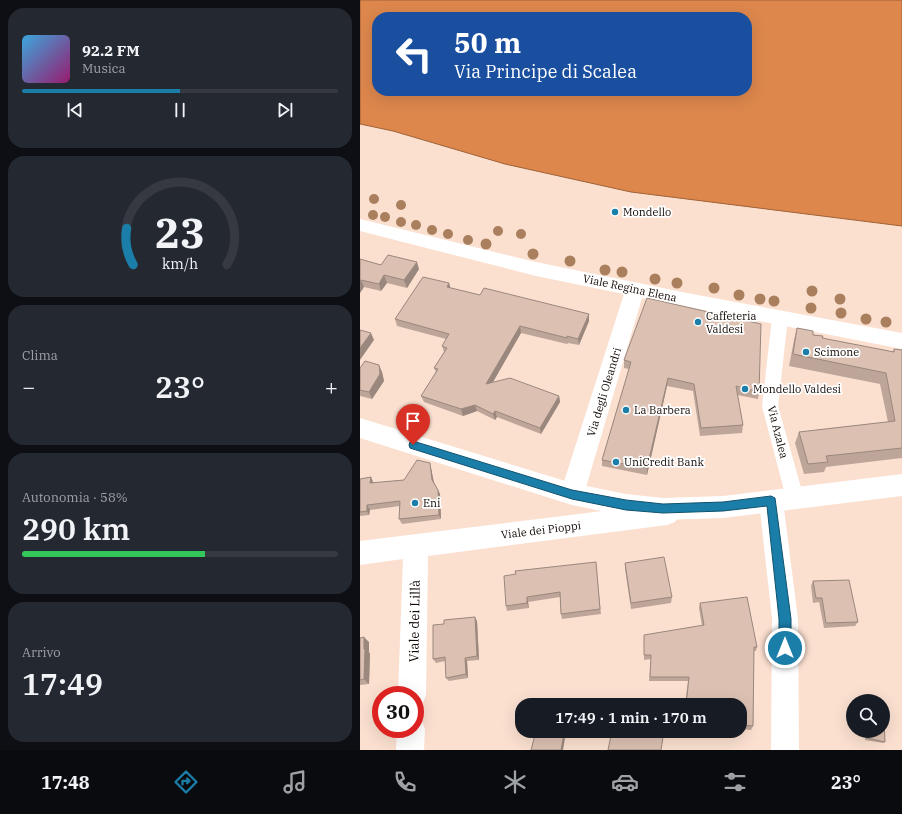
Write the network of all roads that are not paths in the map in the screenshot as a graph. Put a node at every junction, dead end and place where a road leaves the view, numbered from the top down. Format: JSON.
{"nodes":[{"id":1,"x":360,"y":225,"type":"edge"},
{"id":2,"x":635,"y":290,"type":"junction"},
{"id":3,"x":780,"y":318,"type":"junction"},
{"id":4,"x":902,"y":341,"type":"edge"},
{"id":5,"x":360,"y":428,"type":"edge"},
{"id":6,"x":902,"y":485,"type":"edge"},
{"id":7,"x":572,"y":494,"type":"junction"},
{"id":8,"x":783,"y":499,"type":"junction"},
{"id":9,"x":723,"y":507,"type":"junction"},
{"id":10,"x":416,"y":546,"type":"junction"},
{"id":11,"x":360,"y":553,"type":"edge"},
{"id":12,"x":412,"y":686,"type":"edge"},
{"id":13,"x":411,"y":738,"type":"edge"},
{"id":14,"x":410,"y":750,"type":"edge"},
{"id":15,"x":785,"y":750,"type":"edge"}],
"edges":[{"from":1,"to":2,"type":"street","name":"Viale Regina Elena"},
{"from":2,"to":3,"type":"street","name":"Viale Regina Elena"},
{"from":2,"to":7,"type":"street","name":"Via degli Oleandri"},
{"from":3,"to":4,"type":"street","name":"Viale Regina Elena"},
{"from":3,"to":8,"type":"street","name":"Via Azalea"},
{"from":5,"to":7,"type":"main road"},
{"from":6,"to":8,"type":"main road"},
{"from":7,"to":9,"type":"main road"},
{"from":8,"to":9,"type":"main road"},
{"from":8,"to":15,"type":"street"},
{"from":9,"to":10,"type":"street","name":"Viale dei Pioppi"},
{"from":10,"to":11,"type":"street","name":"Viale dei Pioppi"},
{"from":10,"to":12,"type":"street","name":"Viale dei Lillà"},
{"from":13,"to":14,"type":"street"}]}
